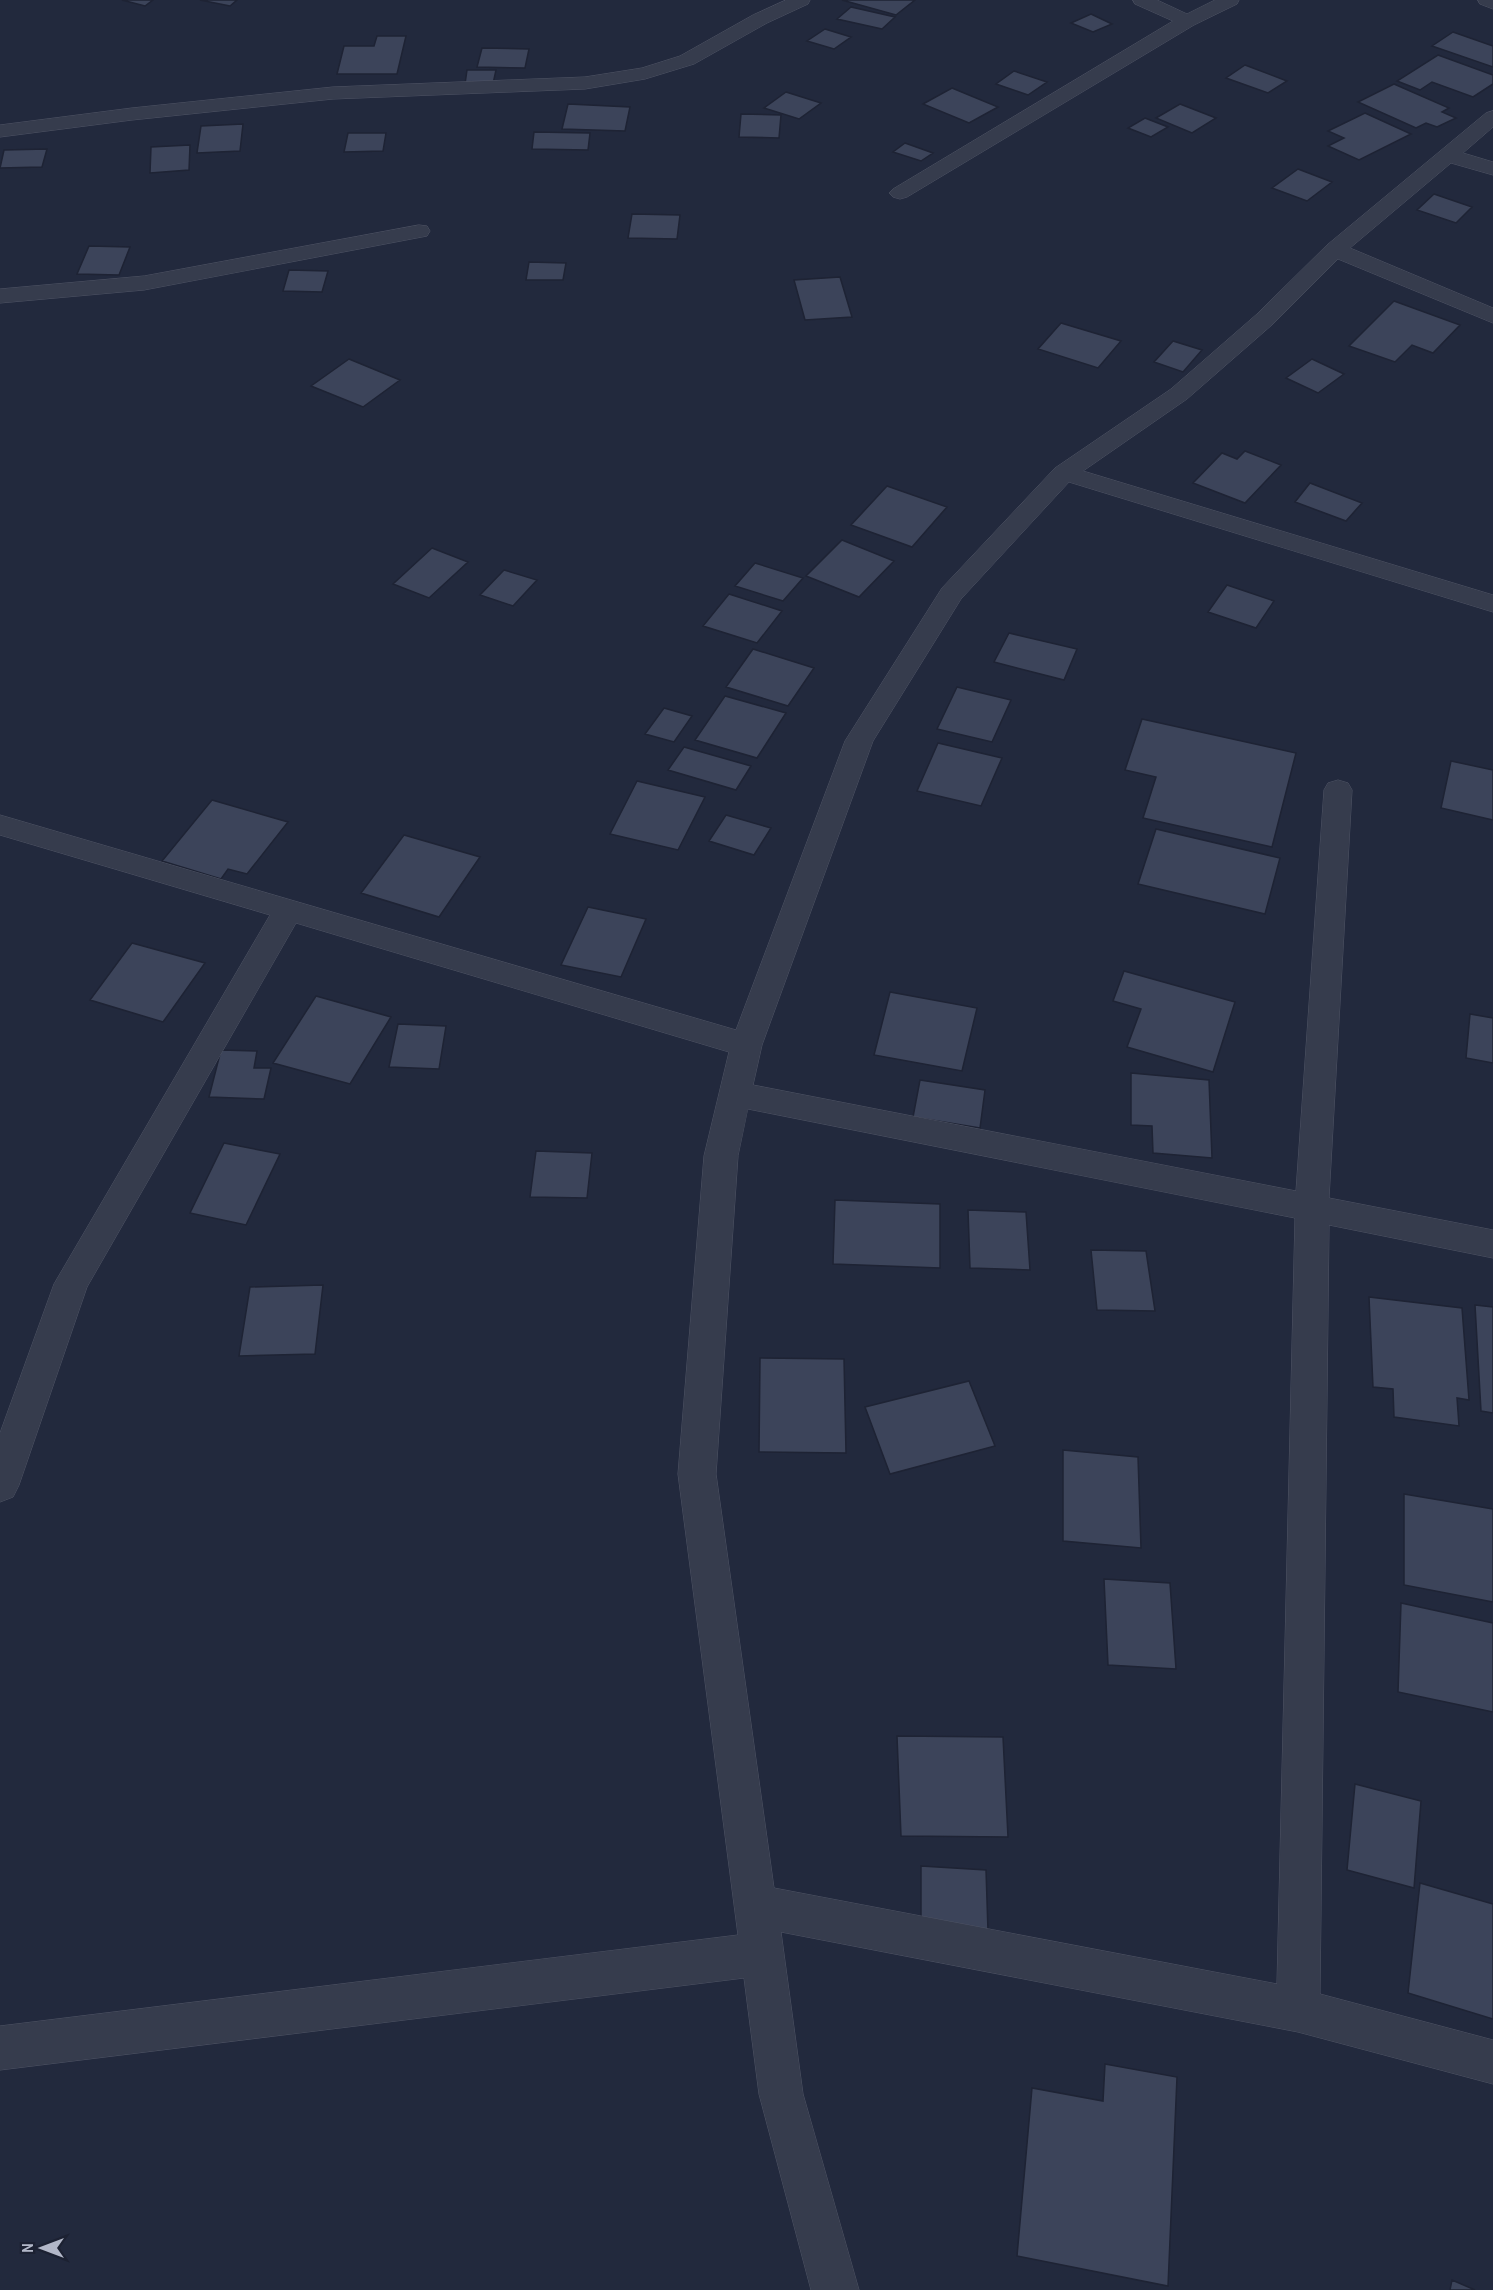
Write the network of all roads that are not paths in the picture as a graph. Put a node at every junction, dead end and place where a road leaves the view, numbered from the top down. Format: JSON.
{"nodes":[{"id":1,"x":801,"y":0,"type":"edge"},
{"id":2,"x":1142,"y":0,"type":"edge"},
{"id":3,"x":1230,"y":0,"type":"edge"},
{"id":4,"x":1487,"y":0,"type":"edge"},
{"id":5,"x":1493,"y":3,"type":"edge"},
{"id":6,"x":1187,"y":21,"type":"junction"},
{"id":7,"x":1493,"y":117,"type":"edge"},
{"id":8,"x":0,"y":131,"type":"edge"},
{"id":9,"x":1448,"y":155,"type":"junction"},
{"id":10,"x":1493,"y":169,"type":"edge"},
{"id":11,"x":900,"y":193,"type":"dead end"},
{"id":12,"x":419,"y":231,"type":"dead end"},
{"id":13,"x":1335,"y":250,"type":"junction"},
{"id":14,"x":0,"y":296,"type":"edge"},
{"id":15,"x":1493,"y":316,"type":"edge"},
{"id":16,"x":1064,"y":473,"type":"junction"},
{"id":17,"x":1493,"y":604,"type":"edge"},
{"id":18,"x":1338,"y":790,"type":"dead end"},
{"id":19,"x":0,"y":825,"type":"edge"},
{"id":20,"x":287,"y":912,"type":"junction"},
{"id":21,"x":746,"y":1045,"type":"junction"},
{"id":22,"x":735,"y":1094,"type":"junction"},
{"id":23,"x":1311,"y":1206,"type":"junction"},
{"id":24,"x":1493,"y":1244,"type":"edge"},
{"id":25,"x":0,"y":1485,"type":"edge"},
{"id":26,"x":756,"y":1906,"type":"junction"},
{"id":27,"x":762,"y":1954,"type":"junction"},
{"id":28,"x":1298,"y":2010,"type":"junction"},
{"id":29,"x":0,"y":2048,"type":"edge"},
{"id":30,"x":1493,"y":2062,"type":"edge"},
{"id":31,"x":836,"y":2290,"type":"edge"}],
"edges":[{"from":1,"to":8,"type":"street"},
{"from":2,"to":6,"type":"street"},
{"from":3,"to":6,"type":"street"},
{"from":4,"to":5,"type":"street"},
{"from":6,"to":11,"type":"street"},
{"from":7,"to":9,"type":"street"},
{"from":9,"to":10,"type":"street"},
{"from":9,"to":13,"type":"street"},
{"from":12,"to":14,"type":"street"},
{"from":13,"to":15,"type":"street"},
{"from":13,"to":16,"type":"street"},
{"from":16,"to":17,"type":"street"},
{"from":16,"to":21,"type":"street"},
{"from":18,"to":23,"type":"street"},
{"from":19,"to":20,"type":"street"},
{"from":20,"to":21,"type":"street"},
{"from":20,"to":25,"type":"street"},
{"from":21,"to":22,"type":"street"},
{"from":22,"to":23,"type":"street"},
{"from":22,"to":26,"type":"street"},
{"from":23,"to":24,"type":"street"},
{"from":23,"to":28,"type":"street"},
{"from":26,"to":27,"type":"street"},
{"from":26,"to":28,"type":"street"},
{"from":27,"to":29,"type":"street"},
{"from":27,"to":31,"type":"street"},
{"from":28,"to":30,"type":"street"}]}
